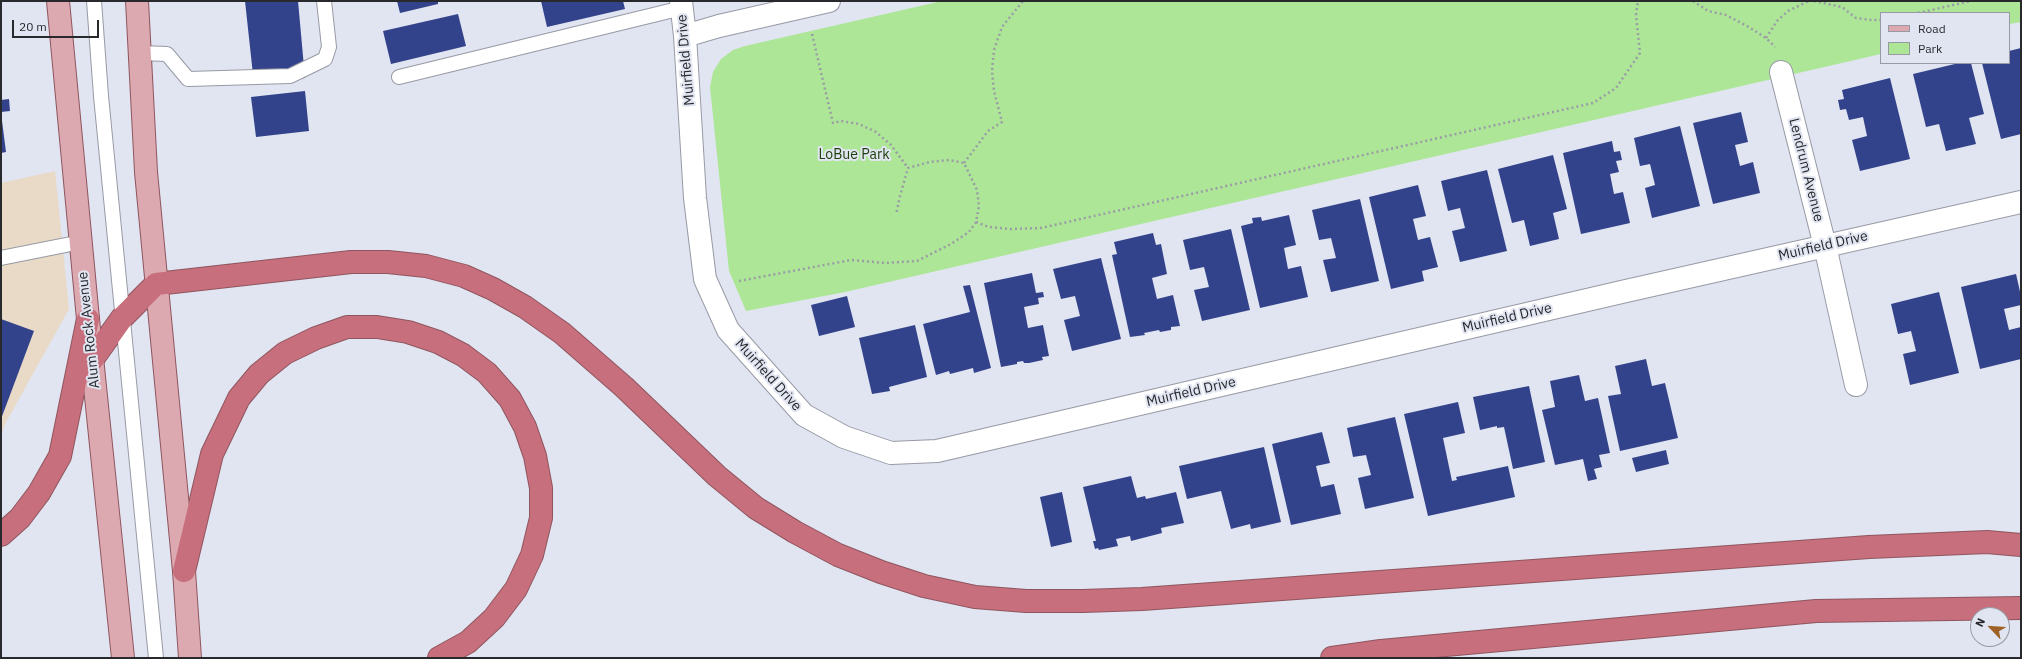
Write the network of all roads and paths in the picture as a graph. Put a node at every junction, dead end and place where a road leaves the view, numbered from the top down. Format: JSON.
{"nodes":[{"id":1,"x":58,"y":1,"type":"edge"},
{"id":2,"x":94,"y":1,"type":"edge"},
{"id":3,"x":137,"y":1,"type":"edge"},
{"id":4,"x":324,"y":1,"type":"edge"},
{"id":5,"x":829,"y":1,"type":"edge"},
{"id":6,"x":1023,"y":1,"type":"edge"},
{"id":7,"x":1638,"y":1,"type":"edge"},
{"id":8,"x":1693,"y":1,"type":"edge"},
{"id":9,"x":1797,"y":1,"type":"edge"},
{"id":10,"x":1809,"y":1,"type":"edge"},
{"id":11,"x":1814,"y":1,"type":"edge"},
{"id":12,"x":1971,"y":1,"type":"edge"},
{"id":13,"x":681,"y":4,"type":"edge"},
{"id":14,"x":1798,"y":6,"type":"junction"},
{"id":15,"x":1922,"y":12,"type":"edge"},
{"id":16,"x":1880,"y":20,"type":"edge"},
{"id":17,"x":812,"y":34,"type":"dead end"},
{"id":18,"x":685,"y":36,"type":"junction"},
{"id":19,"x":1766,"y":38,"type":"junction"},
{"id":20,"x":140,"y":53,"type":"junction"},
{"id":21,"x":1781,"y":72,"type":"joint"},
{"id":22,"x":399,"y":77,"type":"dead end"},
{"id":23,"x":964,"y":163,"type":"junction"},
{"id":24,"x":908,"y":168,"type":"junction"},
{"id":25,"x":2021,"y":202,"type":"edge"},
{"id":26,"x":896,"y":216,"type":"dead end"},
{"id":27,"x":976,"y":222,"type":"junction"},
{"id":28,"x":81,"y":242,"type":"junction"},
{"id":29,"x":1825,"y":246,"type":"junction"},
{"id":30,"x":1,"y":258,"type":"edge"},
{"id":31,"x":739,"y":281,"type":"dead end"},
{"id":32,"x":156,"y":284,"type":"junction"},
{"id":33,"x":122,"y":318,"type":"junction"},
{"id":34,"x":88,"y":319,"type":"junction"},
{"id":35,"x":92,"y":360,"type":"junction"},
{"id":36,"x":1856,"y":385,"type":"dead end"},
{"id":37,"x":1,"y":535,"type":"edge"},
{"id":38,"x":2021,"y":545,"type":"edge"},
{"id":39,"x":184,"y":571,"type":"junction"},
{"id":40,"x":2021,"y":608,"type":"edge"},
{"id":41,"x":123,"y":658,"type":"edge"},
{"id":42,"x":156,"y":658,"type":"edge"},
{"id":43,"x":190,"y":658,"type":"edge"},
{"id":44,"x":439,"y":658,"type":"edge"},
{"id":45,"x":1332,"y":658,"type":"edge"}],
"edges":[{"from":1,"to":28,"type":"main road","name":"Alum Rock Avenue"},
{"from":2,"to":33,"type":"lane"},
{"from":3,"to":20,"type":"main road"},
{"from":4,"to":20,"type":"lane"},
{"from":5,"to":18,"type":"street"},
{"from":6,"to":23,"type":"path"},
{"from":7,"to":27,"type":"path"},
{"from":8,"to":19,"type":"path"},
{"from":9,"to":14,"type":"path"},
{"from":10,"to":14,"type":"path"},
{"from":11,"to":16,"type":"path"},
{"from":12,"to":15,"type":"path"},
{"from":13,"to":18,"type":"street","name":"Muirfield Drive"},
{"from":13,"to":22,"type":"lane"},
{"from":14,"to":19,"type":"path"},
{"from":17,"to":24,"type":"path"},
{"from":18,"to":29,"type":"street","name":"Muirfield Drive"},
{"from":19,"to":21,"type":"path"},
{"from":20,"to":32,"type":"main road"},
{"from":21,"to":29,"type":"street","name":"Lendrum Avenue"},
{"from":23,"to":24,"type":"path"},
{"from":23,"to":27,"type":"path"},
{"from":24,"to":26,"type":"path"},
{"from":25,"to":29,"type":"street","name":"Muirfield Drive"},
{"from":27,"to":31,"type":"path"},
{"from":28,"to":30,"type":"lane"},
{"from":28,"to":34,"type":"main road","name":"Alum Rock Avenue"},
{"from":29,"to":36,"type":"street","name":"Lendrum Avenue"},
{"from":32,"to":33,"type":"highway"},
{"from":32,"to":38,"type":"highway"},
{"from":32,"to":39,"type":"main road"},
{"from":33,"to":35,"type":"highway"},
{"from":33,"to":42,"type":"lane"},
{"from":34,"to":35,"type":"main road","name":"Alum Rock Avenue"},
{"from":34,"to":37,"type":"highway"},
{"from":35,"to":41,"type":"main road","name":"Alum Rock Avenue"},
{"from":39,"to":43,"type":"main road"},
{"from":39,"to":44,"type":"highway"},
{"from":40,"to":45,"type":"highway"}]}
